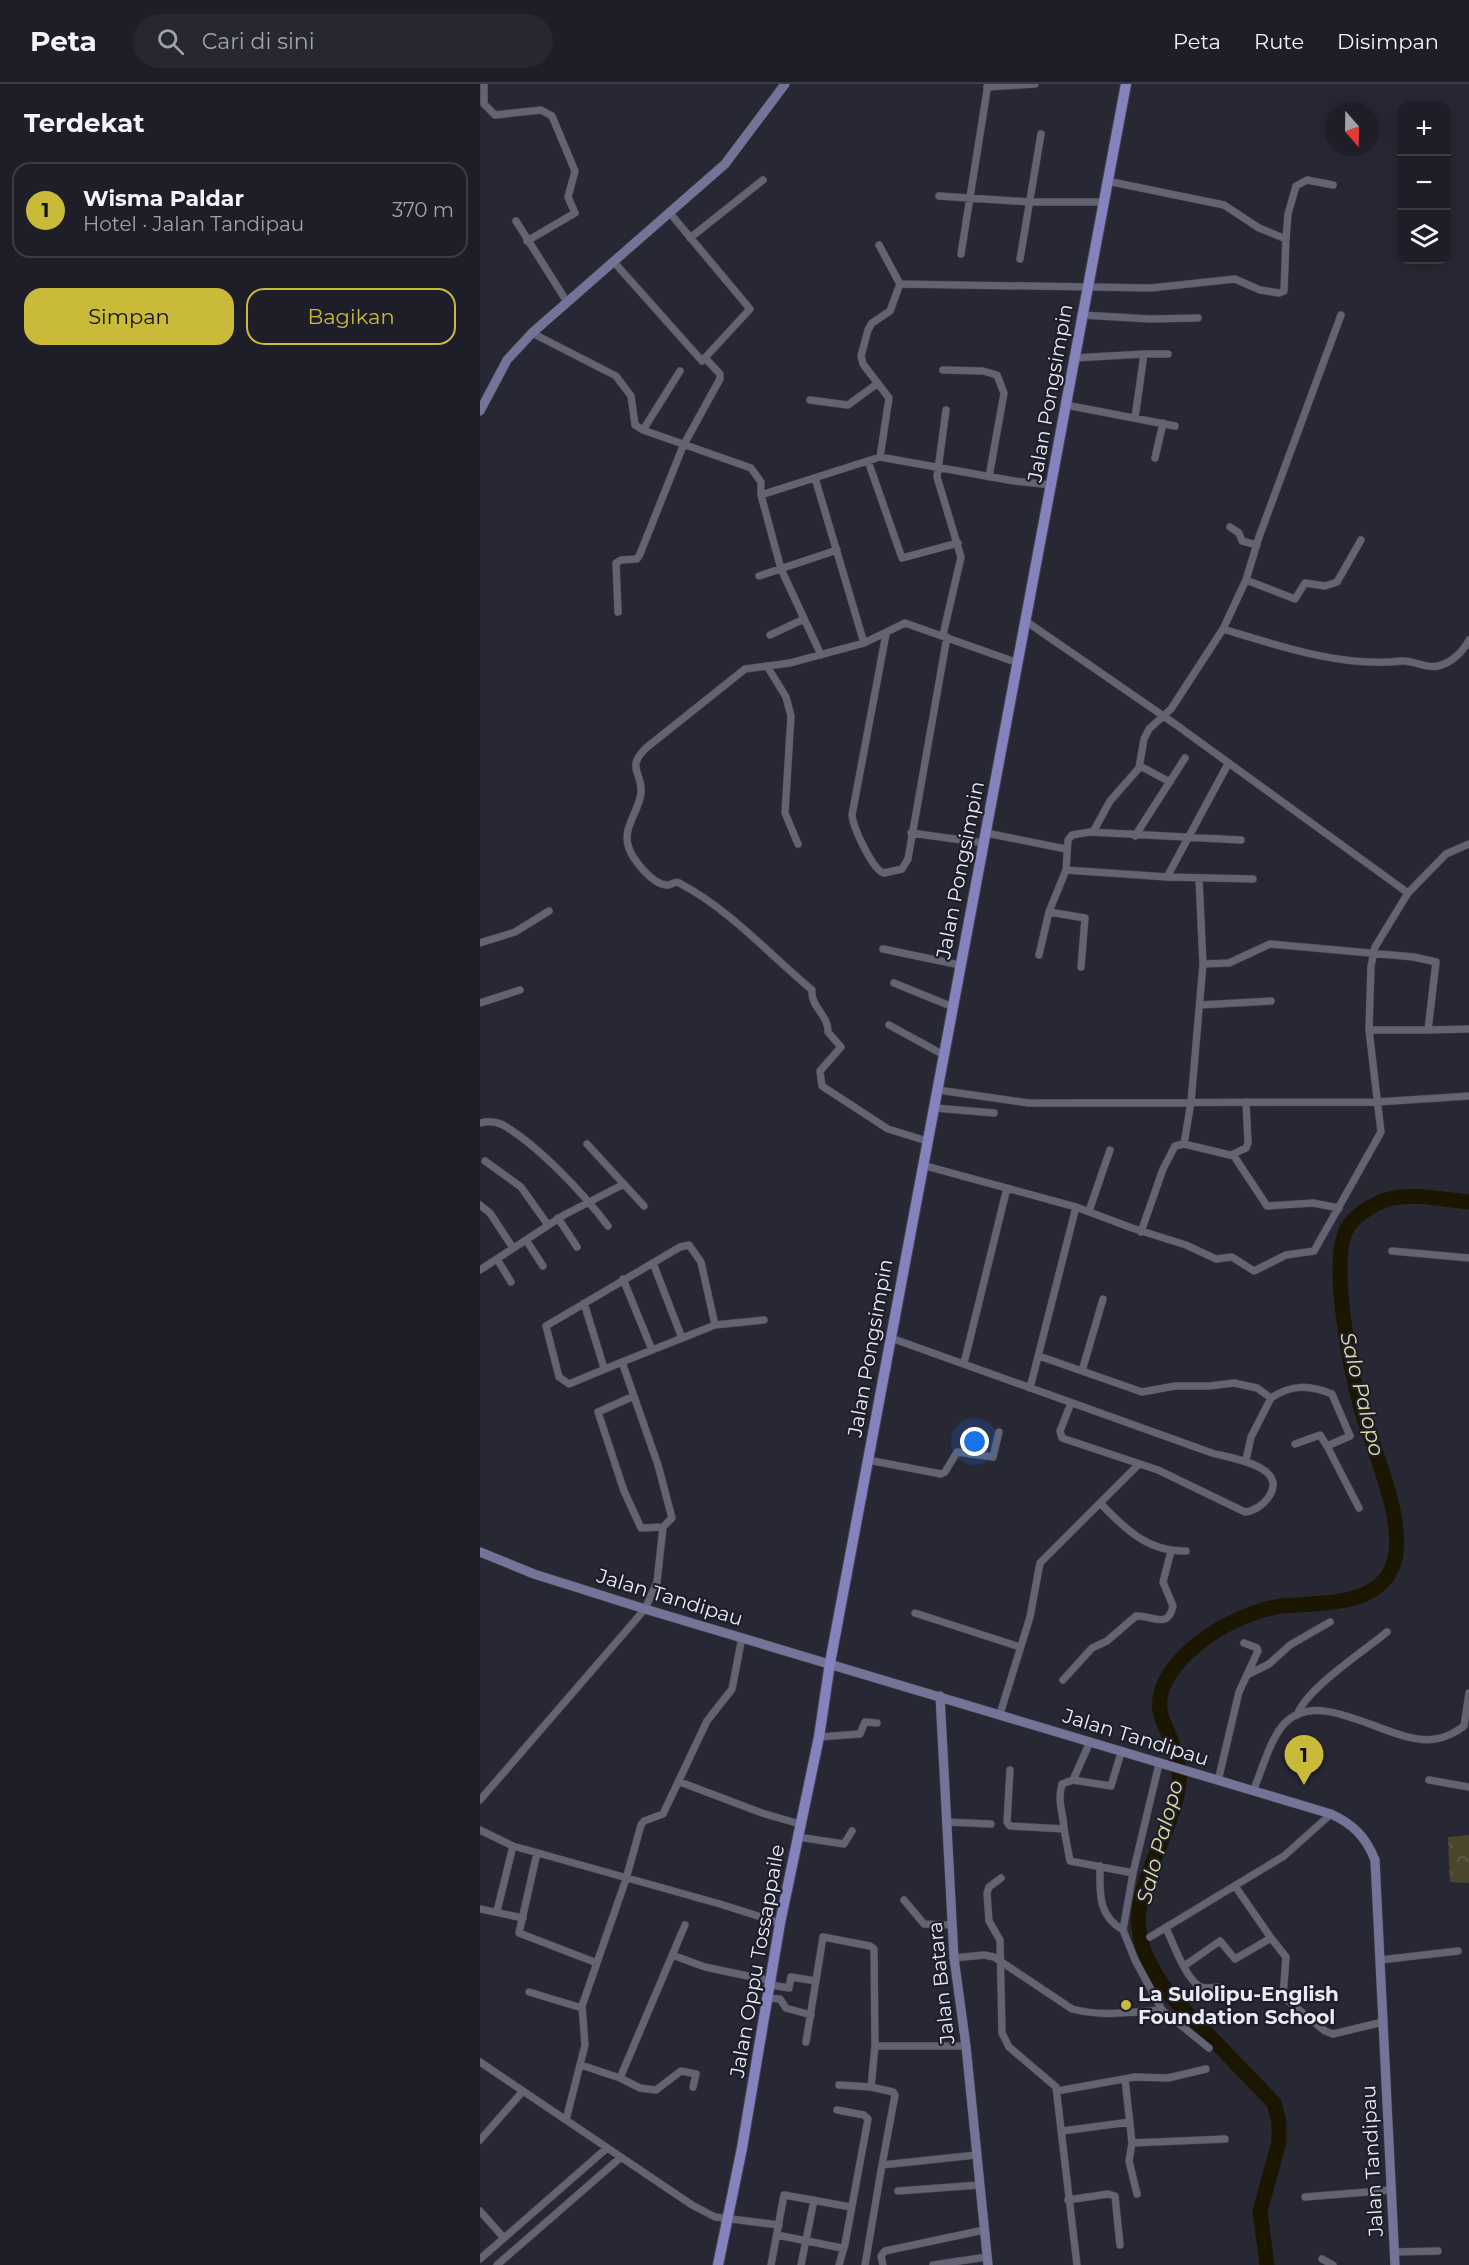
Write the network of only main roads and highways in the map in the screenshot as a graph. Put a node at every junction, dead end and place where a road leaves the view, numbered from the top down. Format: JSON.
{"nodes":[{"id":1,"x":1126,"y":84,"type":"edge"},
{"id":2,"x":830,"y":1663,"type":"joint"},
{"id":3,"x":718,"y":2265,"type":"edge"}],
"edges":[{"from":1,"to":2,"type":"main road","name":"Jalan Pongsimpin"},
{"from":2,"to":3,"type":"main road","name":"Jalan Oppu Tossappaile"}]}
